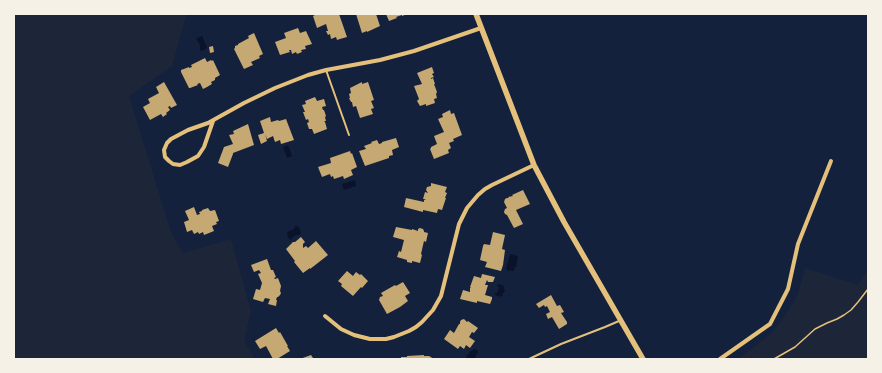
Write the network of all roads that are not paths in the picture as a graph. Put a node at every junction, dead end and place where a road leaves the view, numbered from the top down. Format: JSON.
{"nodes":[{"id":1,"x":476,"y":14,"type":"edge"},
{"id":2,"x":481,"y":28,"type":"junction"},
{"id":3,"x":326,"y":70,"type":"junction"},
{"id":4,"x":213,"y":121,"type":"junction"},
{"id":5,"x":349,"y":135,"type":"dead end"},
{"id":6,"x":831,"y":161,"type":"dead end"},
{"id":7,"x":534,"y":165,"type":"junction"},
{"id":8,"x":325,"y":316,"type":"dead end"},
{"id":9,"x":620,"y":320,"type":"junction"},
{"id":10,"x":529,"y":359,"type":"edge"},
{"id":11,"x":643,"y":359,"type":"edge"},
{"id":12,"x":720,"y":359,"type":"edge"}],
"edges":[{"from":1,"to":2,"type":"main road"},
{"from":2,"to":3,"type":"street"},
{"from":2,"to":7,"type":"main road"},
{"from":3,"to":4,"type":"street"},
{"from":3,"to":5,"type":"lane"},
{"from":4,"to":4,"type":"street"},
{"from":6,"to":12,"type":"street"},
{"from":7,"to":8,"type":"street"},
{"from":7,"to":9,"type":"main road"},
{"from":9,"to":10,"type":"lane"},
{"from":9,"to":11,"type":"main road"}]}
